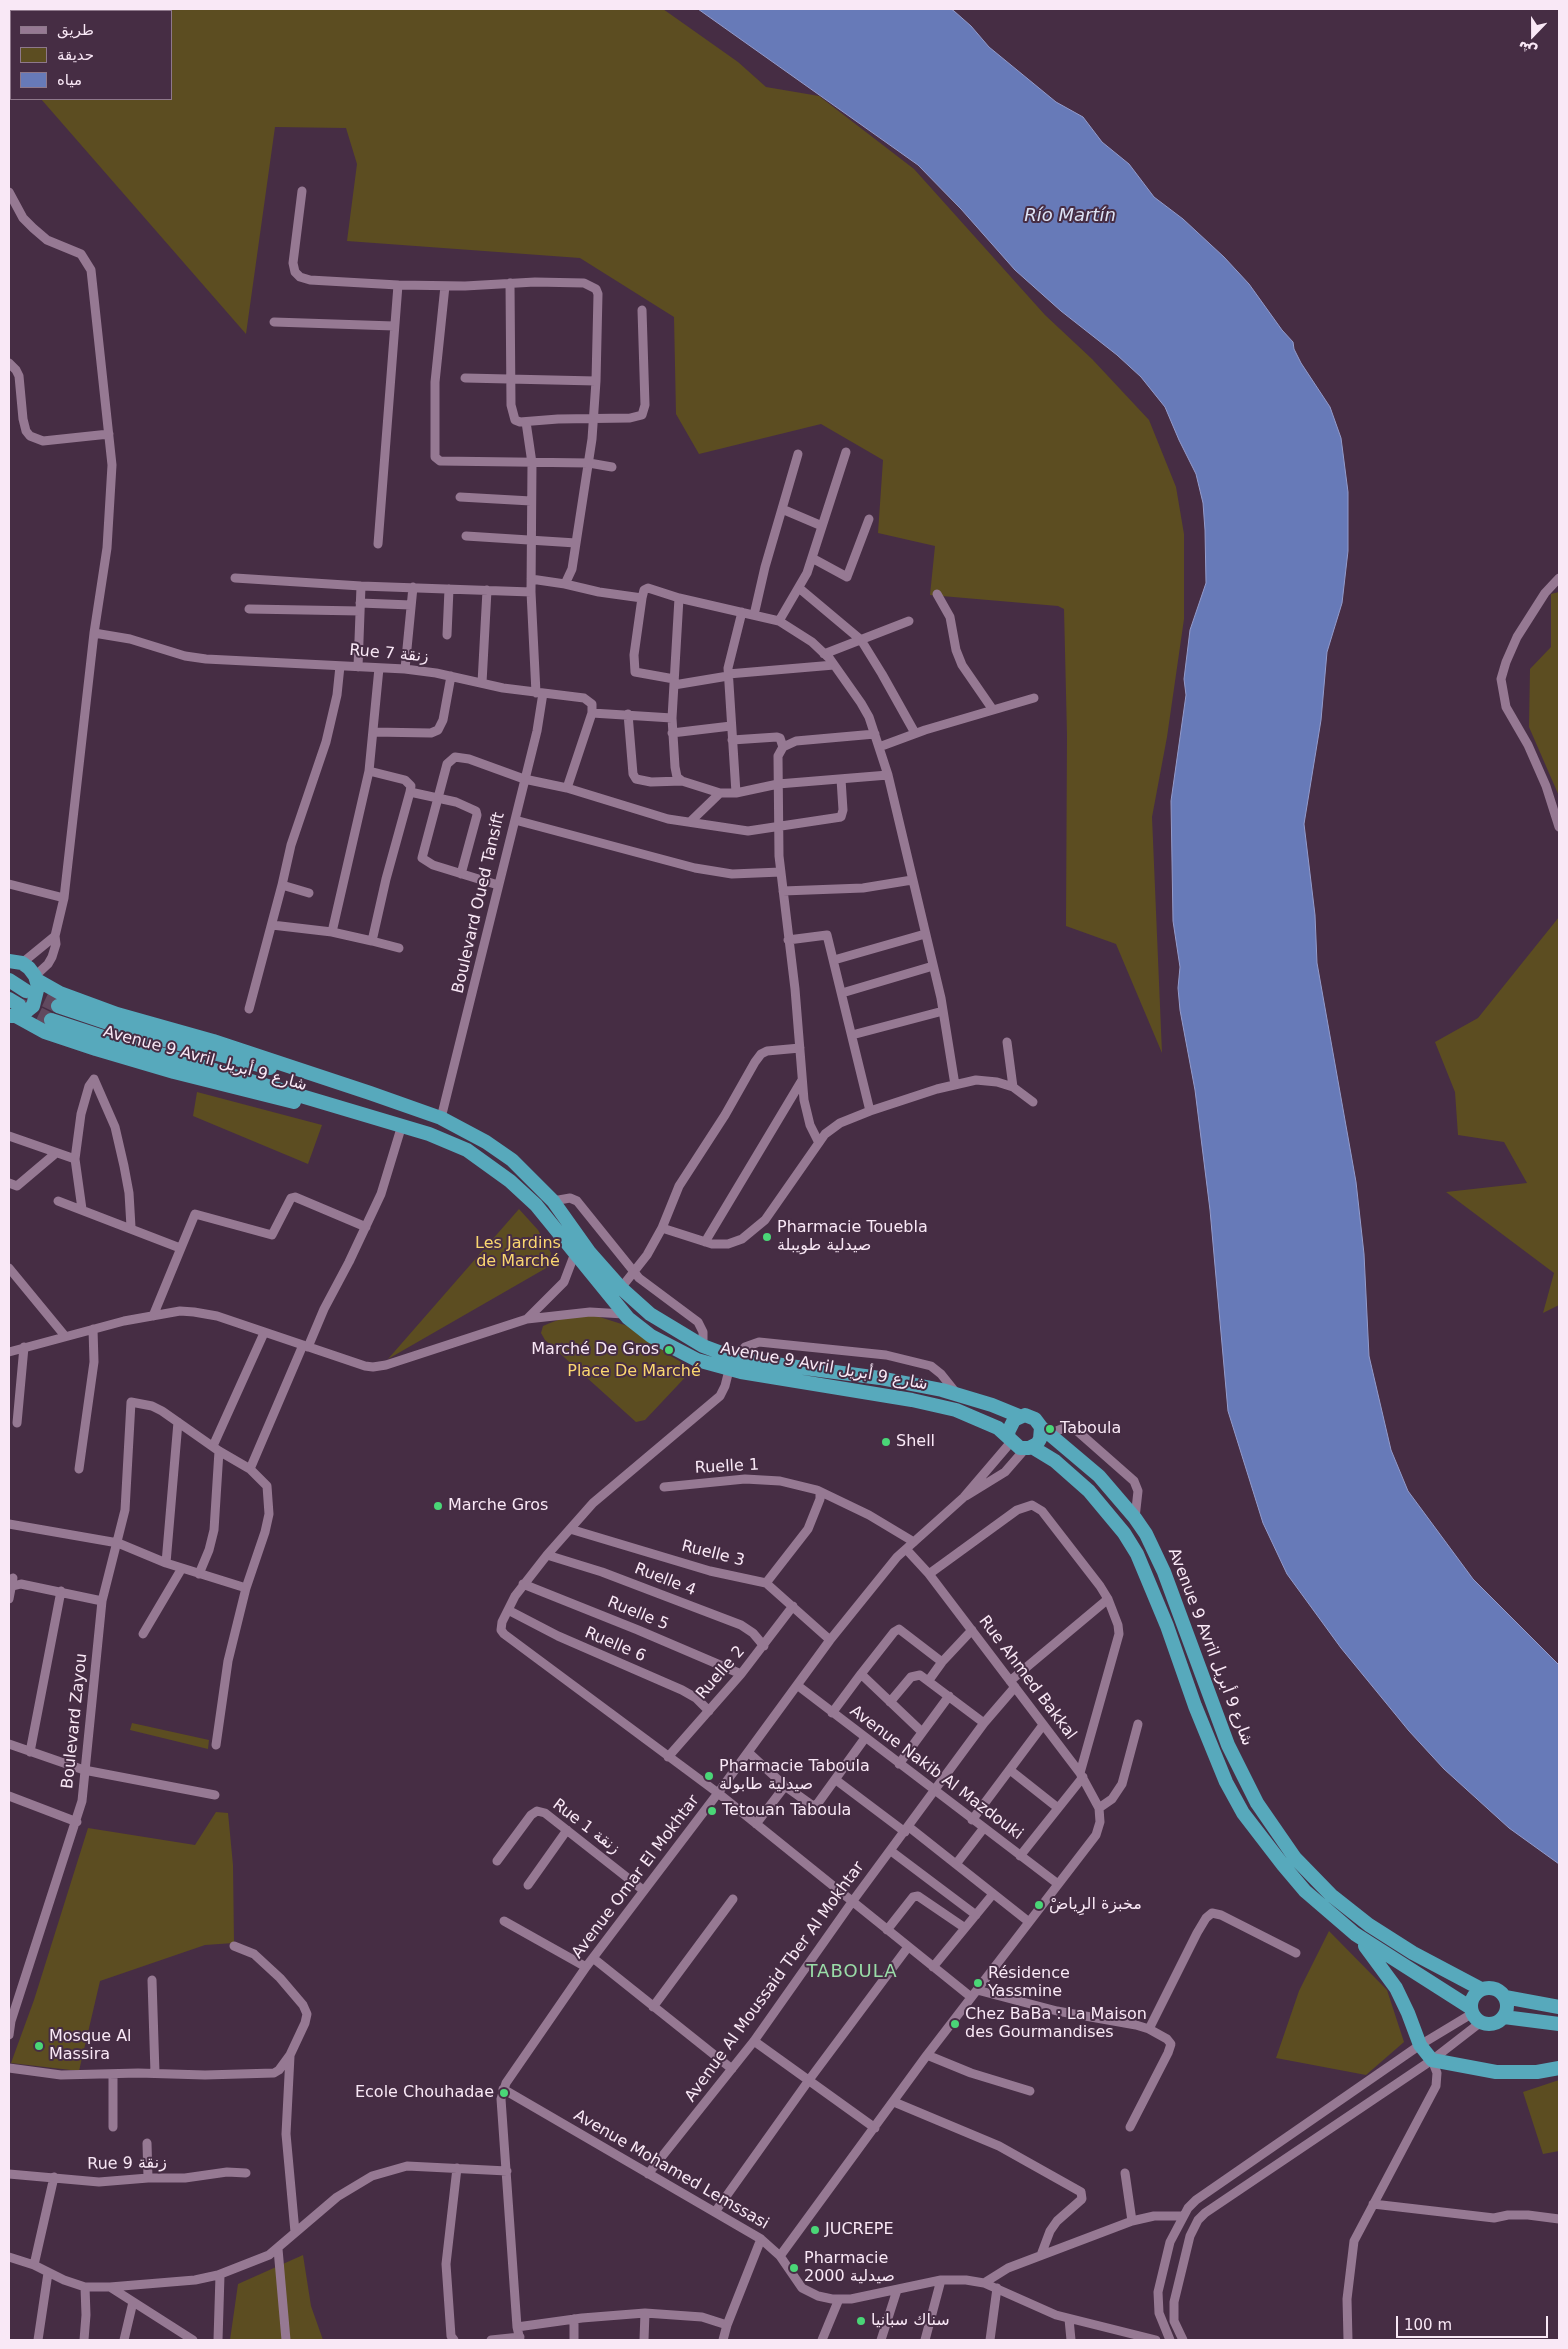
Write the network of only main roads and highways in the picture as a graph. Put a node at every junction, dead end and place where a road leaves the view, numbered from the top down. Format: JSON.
{"nodes":[{"id":1,"x":12,"y":961,"type":"edge"},
{"id":2,"x":36,"y":978,"type":"junction"},
{"id":3,"x":9,"y":980,"type":"edge"},
{"id":4,"x":26,"y":991,"type":"tunnel mouth"},
{"id":5,"x":58,"y":1006,"type":"tunnel mouth"},
{"id":6,"x":13,"y":1009,"type":"edge"},
{"id":7,"x":50,"y":1020,"type":"tunnel mouth"},
{"id":8,"x":370,"y":1093,"type":"junction"},
{"id":9,"x":396,"y":1123,"type":"junction"},
{"id":10,"x":732,"y":1364,"type":"junction"},
{"id":11,"x":1019,"y":1416,"type":"junction"},
{"id":12,"x":1045,"y":1430,"type":"junction"},
{"id":13,"x":1010,"y":1440,"type":"junction"},
{"id":14,"x":1029,"y":1448,"type":"junction"},
{"id":15,"x":1356,"y":1934,"type":"junction"},
{"id":16,"x":1481,"y":1989,"type":"junction"},
{"id":17,"x":1505,"y":1997,"type":"junction"},
{"id":18,"x":1559,"y":2007,"type":"edge"},
{"id":19,"x":1475,"y":2014,"type":"junction"},
{"id":20,"x":1504,"y":2017,"type":"junction"},
{"id":21,"x":1559,"y":2024,"type":"edge"},
{"id":22,"x":1559,"y":2068,"type":"edge"}],
"edges":[{"from":1,"to":2,"type":"highway","name":"Avenue 9 Avril شارع 9 أبريل"},
{"from":2,"to":6,"type":"highway"},
{"from":2,"to":8,"type":"highway","name":"Avenue 9 Avril شارع 9 أبريل"},
{"from":3,"to":4,"type":"highway"},
{"from":5,"to":8,"type":"highway","name":"Avenue 9 Avril شارع 9 أبريل"},
{"from":6,"to":9,"type":"highway","name":"Avenue 9 Avril شارع 9 أبريل"},
{"from":7,"to":9,"type":"highway","name":"Avenue 9 Avril شارع 9 أبريل"},
{"from":8,"to":10,"type":"highway","name":"Avenue 9 Avril شارع 9 أبريل"},
{"from":9,"to":10,"type":"highway","name":"Avenue 9 Avril شارع 9 أبريل"},
{"from":10,"to":11,"type":"highway","name":"Avenue 9 Avril شارع 9 أبريل"},
{"from":10,"to":13,"type":"highway","name":"Avenue 9 Avril شارع 9 أبريل"},
{"from":11,"to":12,"type":"highway","name":"Avenue 9 Avril شارع 9 أبريل"},
{"from":11,"to":13,"type":"highway"},
{"from":12,"to":14,"type":"highway"},
{"from":12,"to":16,"type":"highway","name":"Avenue 9 Avril شارع 9 أبريل"},
{"from":13,"to":14,"type":"highway","name":"Avenue 9 Avril شارع 9 أبريل"},
{"from":14,"to":15,"type":"highway","name":"Avenue 9 Avril شارع 9 أبريل"},
{"from":15,"to":19,"type":"highway","name":"Avenue 9 Avril شارع 9 أبريل"},
{"from":15,"to":22,"type":"highway"},
{"from":16,"to":17,"type":"highway","name":"Avenue 9 Avril شارع 9 أبريل"},
{"from":16,"to":19,"type":"highway"},
{"from":17,"to":18,"type":"highway","name":"Avenue 9 Avril شارع 9 أبريل"},
{"from":17,"to":20,"type":"highway"},
{"from":19,"to":20,"type":"highway"},
{"from":20,"to":21,"type":"highway"}]}
